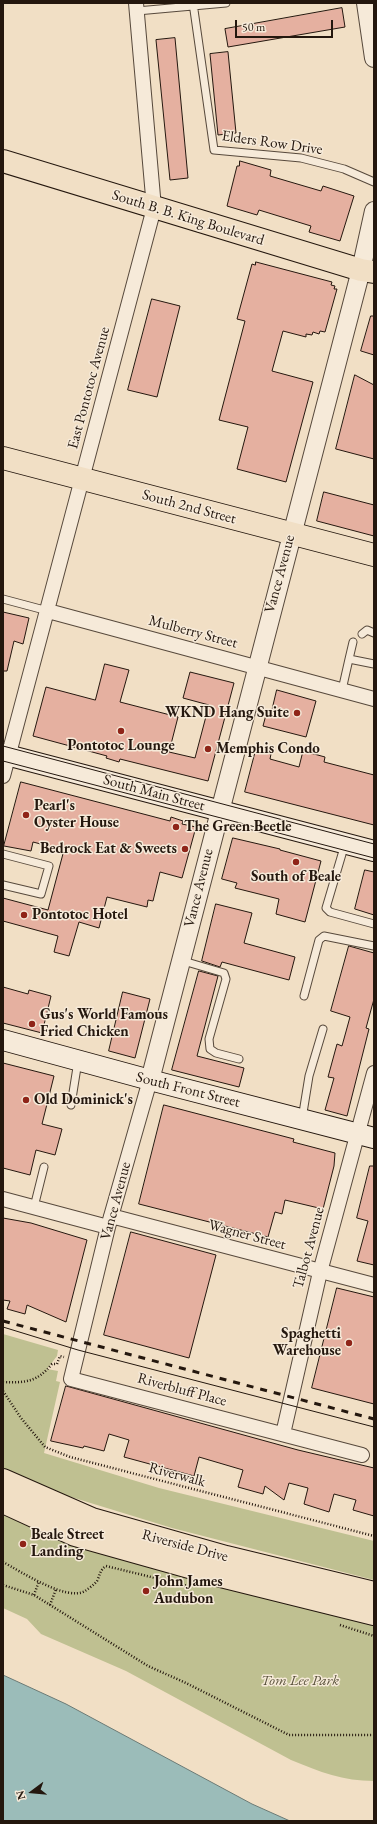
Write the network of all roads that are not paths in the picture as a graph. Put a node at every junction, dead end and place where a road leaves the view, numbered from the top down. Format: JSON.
{"nodes":[{"id":1,"x":226,"y":3,"type":"edge"},
{"id":2,"x":366,"y":3,"type":"edge"},
{"id":3,"x":193,"y":5,"type":"edge"},
{"id":4,"x":137,"y":7,"type":"edge"},
{"id":5,"x":374,"y":58,"type":"edge"},
{"id":6,"x":3,"y":161,"type":"edge"},
{"id":7,"x":374,"y":182,"type":"edge"},
{"id":8,"x":154,"y":208,"type":"junction"},
{"id":9,"x":374,"y":211,"type":"edge"},
{"id":10,"x":367,"y":271,"type":"edge"},
{"id":11,"x":3,"y":458,"type":"edge"},
{"id":12,"x":83,"y":479,"type":"junction"},
{"id":13,"x":291,"y":534,"type":"junction"},
{"id":14,"x":374,"y":555,"type":"edge"},
{"id":15,"x":3,"y":599,"type":"edge"},
{"id":16,"x":48,"y":611,"type":"junction"},
{"id":17,"x":374,"y":633,"type":"edge"},
{"id":18,"x":362,"y":634,"type":"dead end"},
{"id":19,"x":353,"y":642,"type":"dead end"},
{"id":20,"x":349,"y":659,"type":"junction"},
{"id":21,"x":374,"y":664,"type":"edge"},
{"id":22,"x":256,"y":667,"type":"junction"},
{"id":23,"x":342,"y":690,"type":"junction"},
{"id":24,"x":374,"y":699,"type":"edge"},
{"id":25,"x":6,"y":754,"type":"edge"},
{"id":26,"x":3,"y":776,"type":"edge"},
{"id":27,"x":219,"y":810,"type":"junction"},
{"id":28,"x":345,"y":843,"type":"junction"},
{"id":29,"x":374,"y":851,"type":"edge"},
{"id":30,"x":3,"y":854,"type":"edge"},
{"id":31,"x":3,"y":885,"type":"edge"},
{"id":32,"x":374,"y":924,"type":"edge"},
{"id":33,"x":374,"y":946,"type":"edge"},
{"id":34,"x":180,"y":960,"type":"junction"},
{"id":35,"x":304,"y":996,"type":"dead end"},
{"id":36,"x":323,"y":1029,"type":"dead end"},
{"id":37,"x":3,"y":1040,"type":"edge"},
{"id":38,"x":239,"y":1059,"type":"dead end"},
{"id":39,"x":78,"y":1061,"type":"junction"},
{"id":40,"x":374,"y":1073,"type":"edge"},
{"id":41,"x":150,"y":1080,"type":"junction"},
{"id":42,"x":71,"y":1105,"type":"dead end"},
{"id":43,"x":302,"y":1119,"type":"junction"},
{"id":44,"x":366,"y":1136,"type":"edge"},
{"id":45,"x":44,"y":1167,"type":"dead end"},
{"id":46,"x":3,"y":1199,"type":"edge"},
{"id":47,"x":34,"y":1207,"type":"junction"},
{"id":48,"x":110,"y":1222,"type":"junction"},
{"id":49,"x":320,"y":1272,"type":"junction"},
{"id":50,"x":374,"y":1285,"type":"edge"},
{"id":51,"x":72,"y":1379,"type":"joint"},
{"id":52,"x":283,"y":1434,"type":"junction"},
{"id":53,"x":362,"y":1455,"type":"dead end"},
{"id":54,"x":3,"y":1480,"type":"edge"},
{"id":55,"x":3,"y":1502,"type":"edge"},
{"id":56,"x":374,"y":1593,"type":"edge"},
{"id":57,"x":374,"y":1614,"type":"edge"}],
"edges":[{"from":1,"to":3,"type":"lane"},
{"from":2,"to":5,"type":"street"},
{"from":3,"to":4,"type":"lane"},
{"from":3,"to":7,"type":"lane","name":"Elders Row Drive"},
{"from":4,"to":8,"type":"street","name":"East Pontotoc Avenue"},
{"from":6,"to":8,"type":"main road","name":"South B. B. King Boulevard"},
{"from":8,"to":10,"type":"main road","name":"South B. B. King Boulevard"},
{"from":8,"to":12,"type":"street","name":"East Pontotoc Avenue"},
{"from":9,"to":10,"type":"street","name":"Vance Avenue"},
{"from":10,"to":13,"type":"street","name":"Vance Avenue"},
{"from":11,"to":12,"type":"main road","name":"South 2nd Street"},
{"from":12,"to":13,"type":"main road","name":"South 2nd Street"},
{"from":12,"to":16,"type":"street","name":"East Pontotoc Avenue"},
{"from":13,"to":14,"type":"main road","name":"South 2nd Street"},
{"from":13,"to":22,"type":"street","name":"Vance Avenue"},
{"from":15,"to":16,"type":"lane","name":"Mulberry Street"},
{"from":16,"to":22,"type":"street","name":"Mulberry Street"},
{"from":16,"to":25,"type":"street","name":"East Pontotoc Avenue"},
{"from":17,"to":18,"type":"lane"},
{"from":19,"to":20,"type":"lane"},
{"from":20,"to":21,"type":"lane"},
{"from":20,"to":23,"type":"lane"},
{"from":22,"to":23,"type":"street","name":"Mulberry Street"},
{"from":22,"to":27,"type":"street","name":"Vance Avenue"},
{"from":23,"to":24,"type":"street","name":"Mulberry Street"},
{"from":25,"to":26,"type":"street","name":"East Pontotoc Avenue"},
{"from":25,"to":27,"type":"main road","name":"South Main Street"},
{"from":27,"to":28,"type":"main road","name":"South Main Street"},
{"from":27,"to":34,"type":"street","name":"Vance Avenue"},
{"from":28,"to":29,"type":"main road","name":"South Main Street"},
{"from":28,"to":32,"type":"lane"},
{"from":30,"to":31,"type":"lane"},
{"from":33,"to":35,"type":"lane"},
{"from":34,"to":38,"type":"lane"},
{"from":34,"to":41,"type":"street","name":"Vance Avenue"},
{"from":36,"to":43,"type":"lane"},
{"from":37,"to":39,"type":"main road","name":"South Front Street"},
{"from":39,"to":41,"type":"main road","name":"South Front Street"},
{"from":39,"to":42,"type":"lane"},
{"from":40,"to":44,"type":"street","name":"Talbot Avenue"},
{"from":41,"to":43,"type":"main road","name":"South Front Street"},
{"from":41,"to":48,"type":"street","name":"Vance Avenue"},
{"from":43,"to":44,"type":"main road","name":"South Front Street"},
{"from":44,"to":49,"type":"street","name":"Talbot Avenue"},
{"from":45,"to":47,"type":"lane"},
{"from":46,"to":47,"type":"street","name":"Wagner Street"},
{"from":47,"to":48,"type":"street","name":"Wagner Street"},
{"from":48,"to":49,"type":"street","name":"Wagner Street"},
{"from":48,"to":51,"type":"street","name":"Vance Avenue"},
{"from":49,"to":50,"type":"street","name":"Wagner Street"},
{"from":49,"to":52,"type":"street","name":"Talbot Avenue"},
{"from":51,"to":52,"type":"street","name":"Riverbluff Place"},
{"from":52,"to":53,"type":"street","name":"Riverbluff Place"},
{"from":54,"to":56,"type":"main road","name":"Riverside Drive"},
{"from":55,"to":57,"type":"main road","name":"Riverside Drive"}]}
